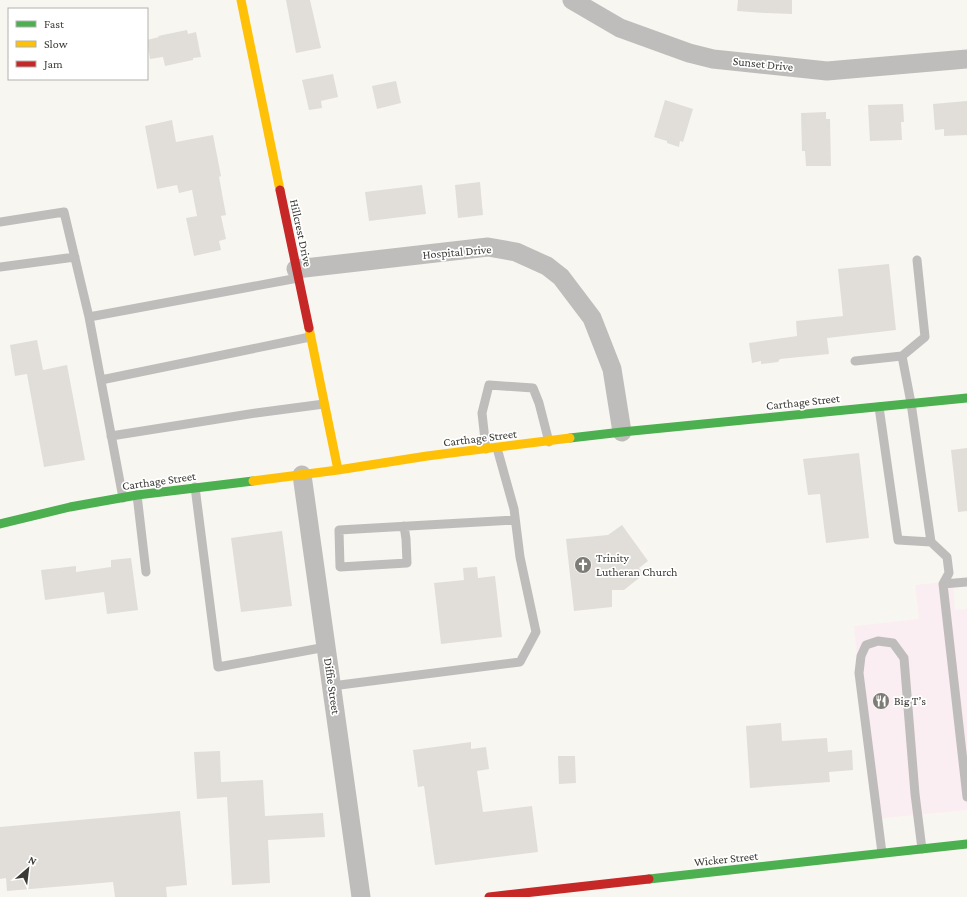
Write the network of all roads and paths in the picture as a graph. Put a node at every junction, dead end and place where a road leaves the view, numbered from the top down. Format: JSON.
{"nodes":[{"id":1,"x":241,"y":0,"type":"edge"},
{"id":2,"x":572,"y":0,"type":"edge"},
{"id":3,"x":967,"y":59,"type":"edge"},
{"id":4,"x":0,"y":222,"type":"edge"},
{"id":5,"x":75,"y":257,"type":"junction"},
{"id":6,"x":917,"y":260,"type":"dead end"},
{"id":7,"x":0,"y":267,"type":"edge"},
{"id":8,"x":297,"y":274,"type":"junction"},
{"id":9,"x":89,"y":316,"type":"junction"},
{"id":10,"x":310,"y":337,"type":"junction"},
{"id":11,"x":902,"y":356,"type":"junction"},
{"id":12,"x":855,"y":361,"type":"dead end"},
{"id":13,"x":101,"y":380,"type":"junction"},
{"id":14,"x":967,"y":398,"type":"edge"},
{"id":15,"x":911,"y":403,"type":"junction"},
{"id":16,"x":324,"y":404,"type":"junction"},
{"id":17,"x":879,"y":407,"type":"junction"},
{"id":18,"x":622,"y":432,"type":"junction"},
{"id":19,"x":111,"y":436,"type":"junction"},
{"id":20,"x":549,"y":442,"type":"junction"},
{"id":21,"x":496,"y":448,"type":"junction"},
{"id":22,"x":486,"y":449,"type":"junction"},
{"id":23,"x":338,"y":470,"type":"junction"},
{"id":24,"x":302,"y":475,"type":"junction"},
{"id":25,"x":195,"y":488,"type":"junction"},
{"id":26,"x":137,"y":495,"type":"junction"},
{"id":27,"x":123,"y":498,"type":"junction"},
{"id":28,"x":515,"y":520,"type":"junction"},
{"id":29,"x":0,"y":524,"type":"edge"},
{"id":30,"x":404,"y":526,"type":"junction"},
{"id":31,"x":930,"y":542,"type":"junction"},
{"id":32,"x":146,"y":572,"type":"dead end"},
{"id":33,"x":967,"y":582,"type":"edge"},
{"id":34,"x":943,"y":584,"type":"junction"},
{"id":35,"x":326,"y":647,"type":"junction"},
{"id":36,"x":332,"y":686,"type":"junction"},
{"id":37,"x":967,"y":797,"type":"edge"},
{"id":38,"x":967,"y":844,"type":"edge"},
{"id":39,"x":922,"y":849,"type":"junction"},
{"id":40,"x":882,"y":853,"type":"junction"},
{"id":41,"x":534,"y":895,"type":"edge"},
{"id":42,"x":361,"y":897,"type":"edge"},
{"id":43,"x":489,"y":897,"type":"edge"}],
"edges":[{"from":1,"to":8,"type":"main road","name":"Hillcrest Drive"},
{"from":2,"to":3,"type":"street","name":"Sunset Drive"},
{"from":4,"to":5,"type":"lane"},
{"from":5,"to":7,"type":"lane"},
{"from":5,"to":9,"type":"lane"},
{"from":6,"to":11,"type":"lane"},
{"from":8,"to":9,"type":"lane"},
{"from":8,"to":10,"type":"main road","name":"Hillcrest Drive"},
{"from":8,"to":18,"type":"street","name":"Hospital Drive"},
{"from":9,"to":13,"type":"lane"},
{"from":10,"to":13,"type":"lane"},
{"from":10,"to":16,"type":"main road","name":"Hillcrest Drive"},
{"from":11,"to":12,"type":"lane"},
{"from":11,"to":15,"type":"lane"},
{"from":13,"to":19,"type":"lane"},
{"from":14,"to":15,"type":"main road","name":"Carthage Street"},
{"from":15,"to":17,"type":"main road","name":"Carthage Street"},
{"from":15,"to":31,"type":"lane"},
{"from":16,"to":19,"type":"lane"},
{"from":16,"to":23,"type":"main road","name":"Hillcrest Drive"},
{"from":17,"to":18,"type":"main road","name":"Carthage Street"},
{"from":17,"to":31,"type":"lane"},
{"from":18,"to":20,"type":"main road","name":"Carthage Street"},
{"from":19,"to":27,"type":"lane"},
{"from":20,"to":21,"type":"main road","name":"Carthage Street"},
{"from":20,"to":22,"type":"lane"},
{"from":21,"to":22,"type":"main road","name":"Carthage Street"},
{"from":21,"to":28,"type":"lane"},
{"from":22,"to":23,"type":"main road","name":"Carthage Street"},
{"from":23,"to":24,"type":"main road","name":"Carthage Street"},
{"from":24,"to":25,"type":"main road","name":"Carthage Street"},
{"from":24,"to":35,"type":"street","name":"Diffie Street"},
{"from":25,"to":26,"type":"main road","name":"Carthage Street"},
{"from":25,"to":35,"type":"lane"},
{"from":26,"to":27,"type":"main road","name":"Carthage Street"},
{"from":26,"to":32,"type":"lane"},
{"from":27,"to":29,"type":"main road","name":"Carthage Street"},
{"from":28,"to":30,"type":"lane"},
{"from":28,"to":36,"type":"lane"},
{"from":30,"to":30,"type":"lane"},
{"from":31,"to":34,"type":"lane"},
{"from":33,"to":34,"type":"lane"},
{"from":34,"to":37,"type":"lane"},
{"from":35,"to":36,"type":"street","name":"Diffie Street"},
{"from":36,"to":42,"type":"street","name":"Diffie Street"},
{"from":38,"to":39,"type":"main road","name":"Wicker Street"},
{"from":39,"to":40,"type":"main road","name":"Wicker Street"},
{"from":39,"to":40,"type":"lane"},
{"from":40,"to":41,"type":"main road","name":"Wicker Street"},
{"from":41,"to":43,"type":"main road","name":"Wicker Street"}]}
